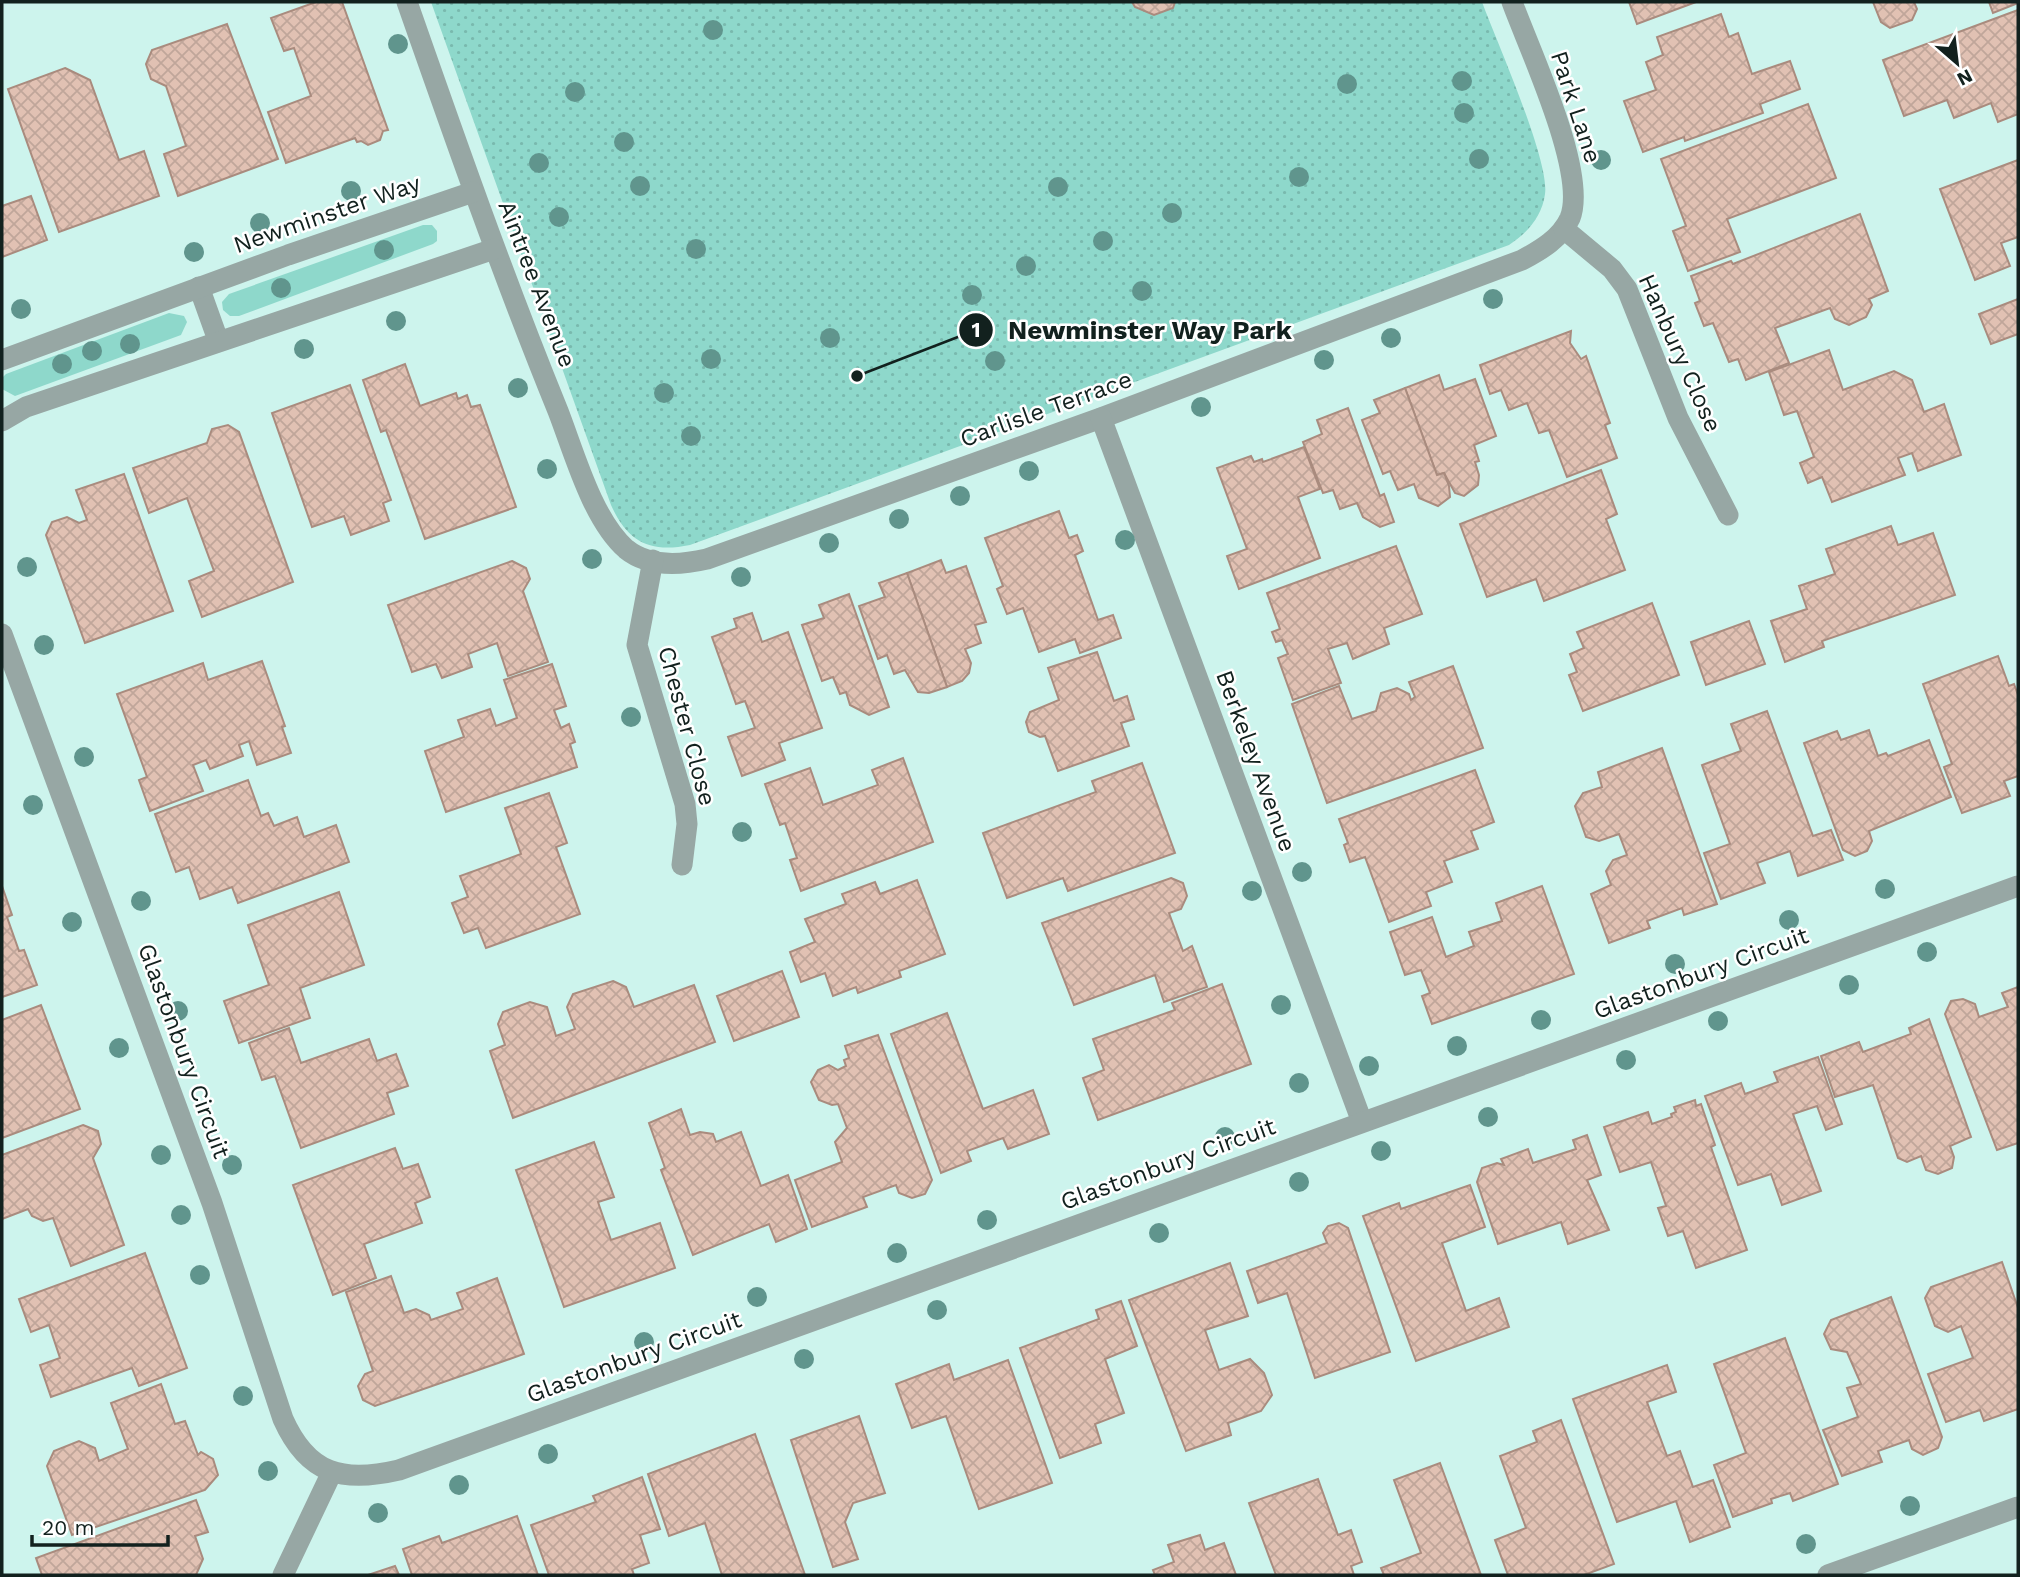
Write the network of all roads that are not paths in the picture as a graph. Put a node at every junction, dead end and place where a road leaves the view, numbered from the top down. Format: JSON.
{"nodes":[{"id":1,"x":407,"y":2,"type":"edge"},
{"id":2,"x":1512,"y":2,"type":"edge"},
{"id":3,"x":473,"y":192,"type":"junction"},
{"id":4,"x":1564,"y":229,"type":"junction"},
{"id":5,"x":494,"y":250,"type":"junction"},
{"id":6,"x":199,"y":287,"type":"junction"},
{"id":7,"x":218,"y":340,"type":"junction"},
{"id":8,"x":2,"y":360,"type":"edge"},
{"id":9,"x":1101,"y":418,"type":"junction"},
{"id":10,"x":2,"y":421,"type":"edge"},
{"id":11,"x":1728,"y":515,"type":"dead end"},
{"id":12,"x":653,"y":560,"type":"junction"},
{"id":13,"x":2,"y":634,"type":"edge"},
{"id":14,"x":682,"y":865,"type":"dead end"},
{"id":15,"x":2018,"y":886,"type":"edge"},
{"id":16,"x":1362,"y":1122,"type":"junction"},
{"id":17,"x":332,"y":1472,"type":"junction"},
{"id":18,"x":2018,"y":1507,"type":"edge"},
{"id":19,"x":283,"y":1575,"type":"edge"},
{"id":20,"x":1828,"y":1575,"type":"edge"}],
"edges":[{"from":1,"to":3,"type":"street","name":"Aintree Avenue"},
{"from":2,"to":4,"type":"street","name":"Park Lane"},
{"from":3,"to":5,"type":"street","name":"Aintree Avenue"},
{"from":3,"to":6,"type":"street","name":"Newminster Way"},
{"from":4,"to":9,"type":"street","name":"Carlisle Terrace"},
{"from":4,"to":11,"type":"street","name":"Hanbury Close"},
{"from":5,"to":7,"type":"street"},
{"from":5,"to":12,"type":"street","name":"Aintree Avenue"},
{"from":6,"to":7,"type":"street"},
{"from":6,"to":8,"type":"street","name":"Newminster Way"},
{"from":7,"to":10,"type":"street"},
{"from":9,"to":12,"type":"street","name":"Carlisle Terrace"},
{"from":9,"to":16,"type":"street","name":"Berkeley Avenue"},
{"from":12,"to":14,"type":"street","name":"Chester Close"},
{"from":13,"to":17,"type":"street","name":"Glastonbury Circuit"},
{"from":15,"to":16,"type":"street","name":"Glastonbury Circuit"},
{"from":16,"to":17,"type":"street","name":"Glastonbury Circuit"},
{"from":17,"to":19,"type":"street"},
{"from":18,"to":20,"type":"street"}]}
